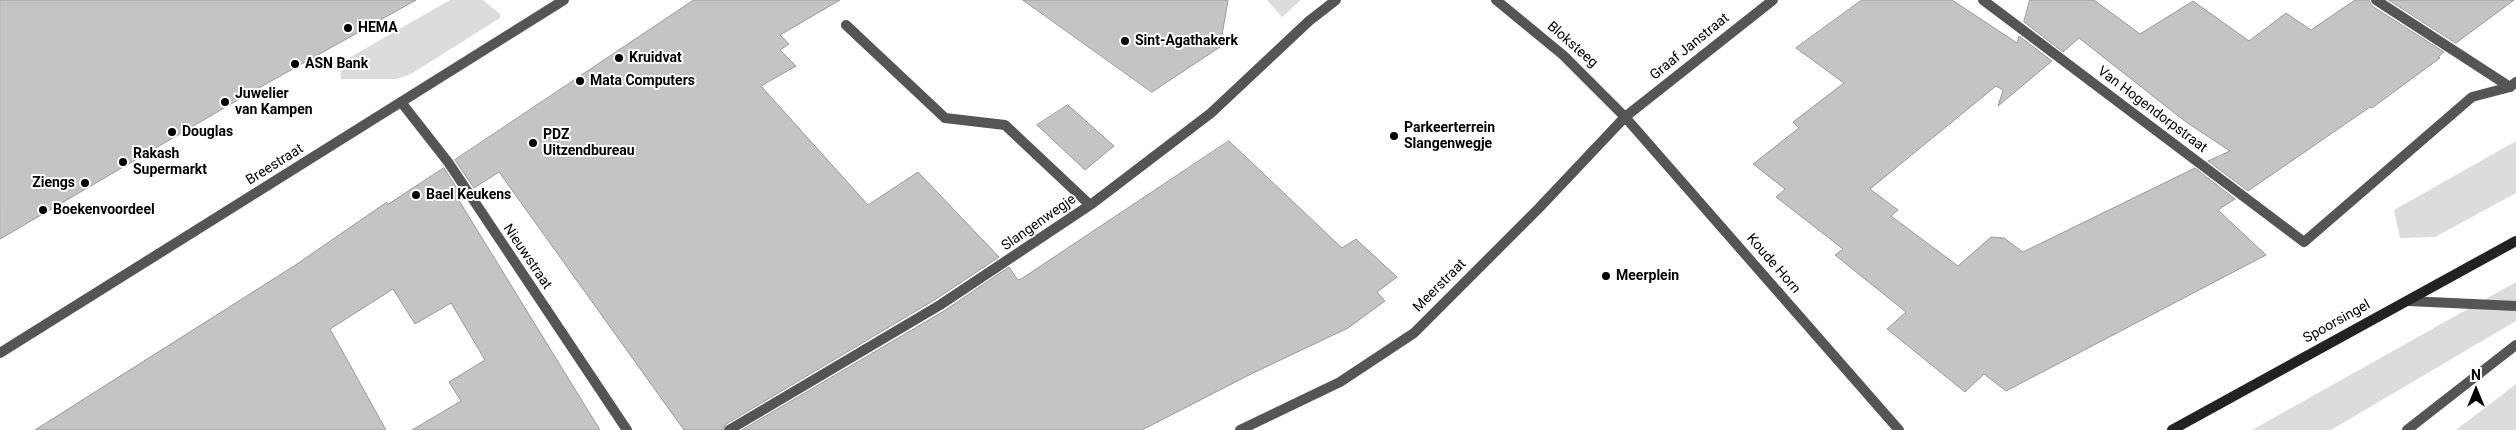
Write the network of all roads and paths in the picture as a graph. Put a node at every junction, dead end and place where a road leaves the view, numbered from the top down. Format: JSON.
{"nodes":[{"id":1,"x":564,"y":0,"type":"edge"},
{"id":2,"x":1496,"y":0,"type":"edge"},
{"id":3,"x":1773,"y":0,"type":"edge"},
{"id":4,"x":1982,"y":0,"type":"edge"},
{"id":5,"x":2376,"y":0,"type":"edge"},
{"id":6,"x":1330,"y":2,"type":"edge"},
{"id":7,"x":846,"y":25,"type":"dead end"},
{"id":8,"x":2513,"y":85,"type":"edge"},
{"id":9,"x":401,"y":102,"type":"junction"},
{"id":10,"x":1625,"y":117,"type":"junction"},
{"id":11,"x":1089,"y":204,"type":"junction"},
{"id":12,"x":2516,"y":241,"type":"edge"},
{"id":13,"x":2408,"y":300,"type":"junction"},
{"id":14,"x":2516,"y":306,"type":"edge"},
{"id":15,"x":2516,"y":345,"type":"edge"},
{"id":16,"x":0,"y":353,"type":"edge"},
{"id":17,"x":627,"y":430,"type":"edge"},
{"id":18,"x":729,"y":430,"type":"edge"},
{"id":19,"x":1240,"y":430,"type":"edge"},
{"id":20,"x":1899,"y":430,"type":"edge"},
{"id":21,"x":2172,"y":430,"type":"edge"},
{"id":22,"x":2408,"y":430,"type":"edge"}],
"edges":[{"from":1,"to":9,"type":"street","name":"Breestraat"},
{"from":2,"to":10,"type":"street","name":"Bloksteeg"},
{"from":3,"to":10,"type":"street","name":"Graaf Janstraat"},
{"from":4,"to":8,"type":"street","name":"Van Hogendorpstraat"},
{"from":5,"to":8,"type":"street"},
{"from":6,"to":11,"type":"street","name":"Slangenwegje"},
{"from":7,"to":11,"type":"street"},
{"from":9,"to":16,"type":"street","name":"Breestraat"},
{"from":9,"to":17,"type":"street","name":"Nieuwstraat"},
{"from":10,"to":19,"type":"street","name":"Meerstraat"},
{"from":10,"to":20,"type":"street","name":"Koude Horn"},
{"from":11,"to":18,"type":"street","name":"Slangenwegje"},
{"from":12,"to":13,"type":"main road","name":"Spoorsingel"},
{"from":13,"to":14,"type":"street"},
{"from":13,"to":21,"type":"main road","name":"Spoorsingel"},
{"from":15,"to":22,"type":"street"}]}
